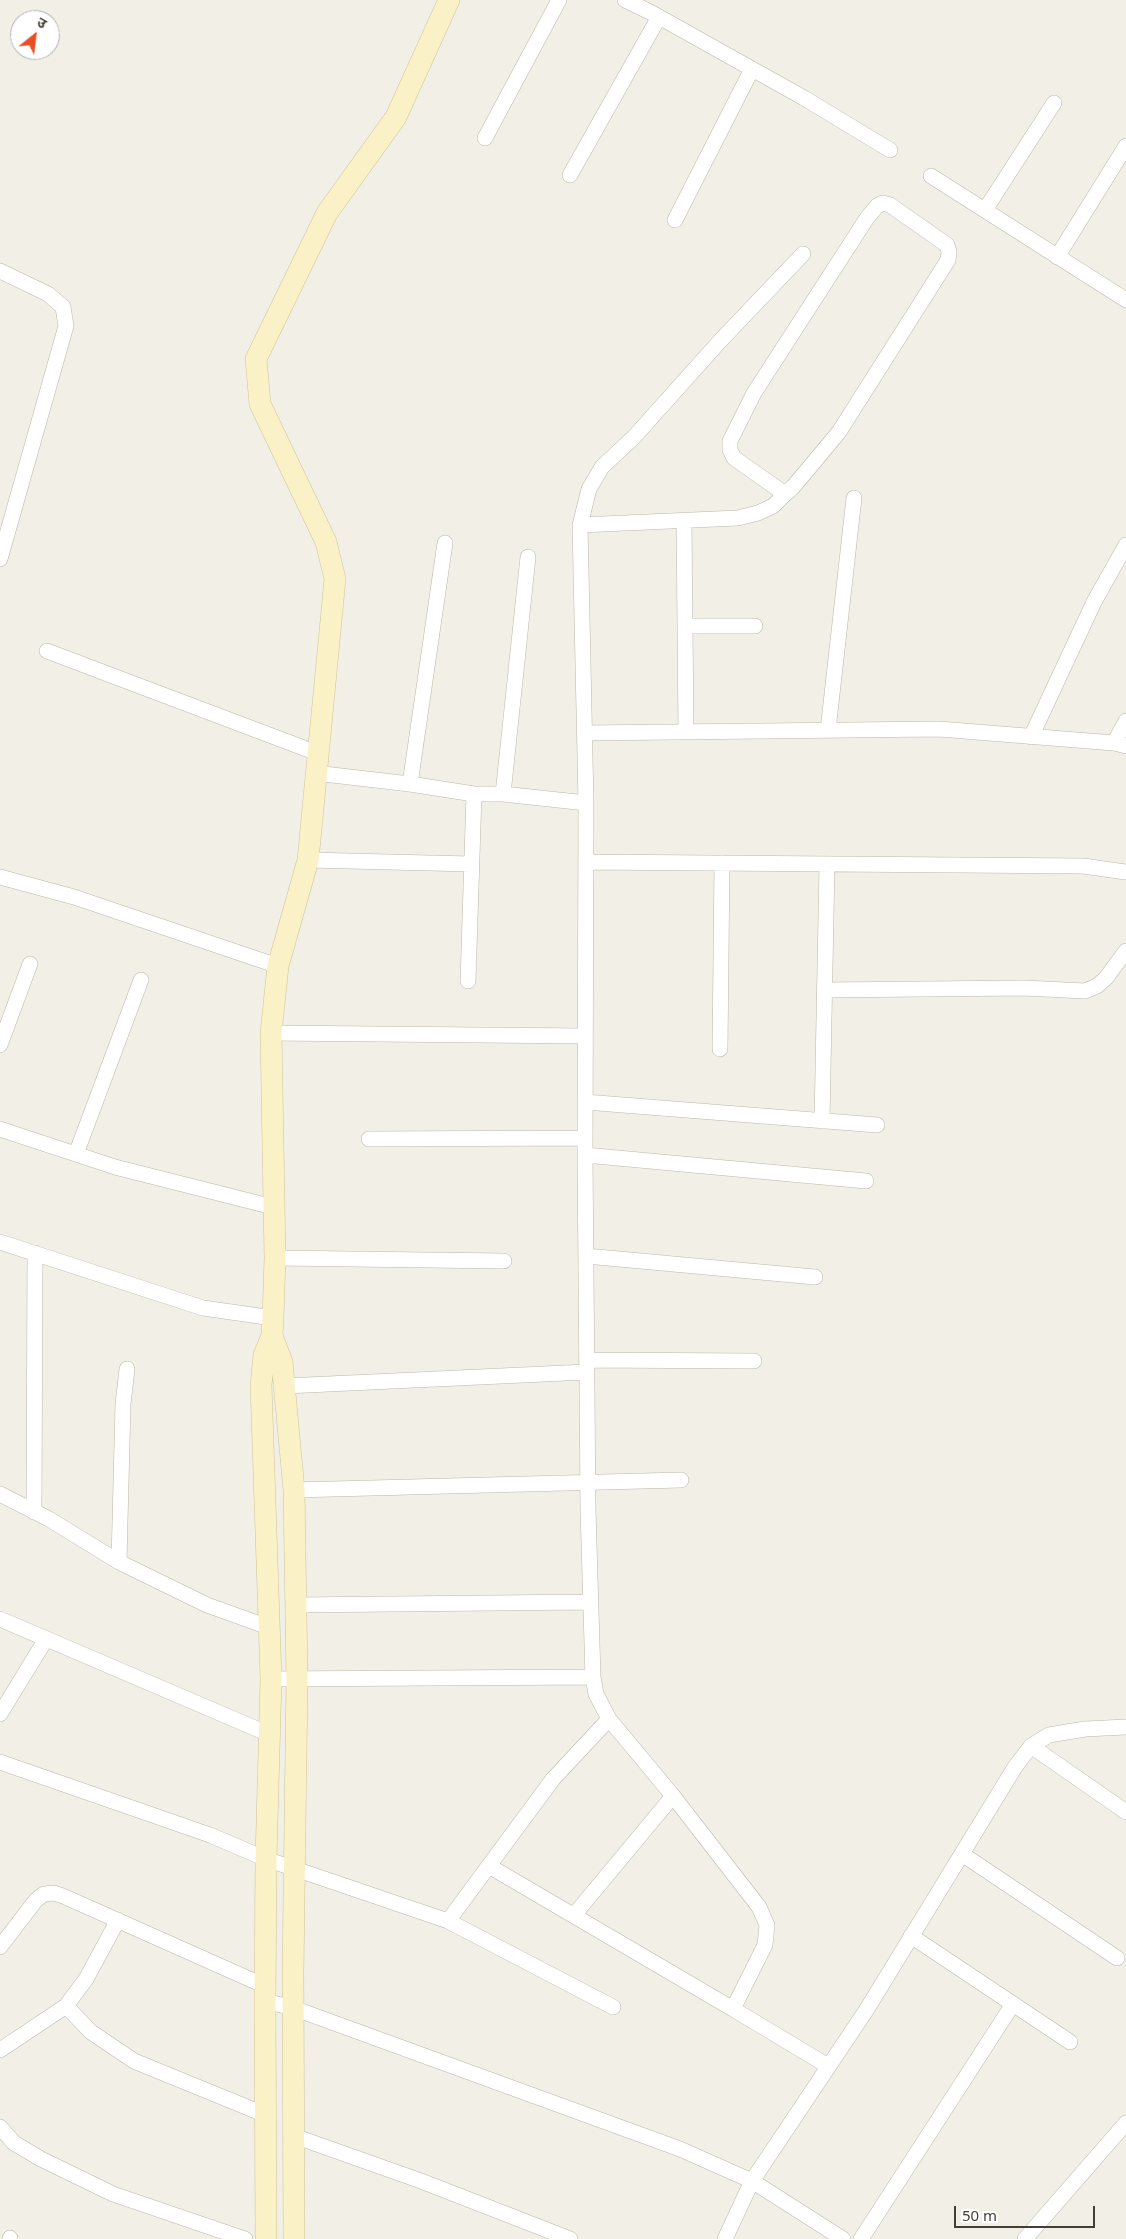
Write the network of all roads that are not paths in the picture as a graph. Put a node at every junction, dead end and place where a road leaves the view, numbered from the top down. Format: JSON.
{"nodes":[{"id":1,"x":449,"y":0,"type":"edge"},
{"id":2,"x":559,"y":0,"type":"edge"},
{"id":3,"x":625,"y":0,"type":"edge"},
{"id":4,"x":659,"y":17,"type":"junction"},
{"id":5,"x":752,"y":69,"type":"junction"},
{"id":6,"x":1054,"y":103,"type":"dead end"},
{"id":7,"x":485,"y":138,"type":"dead end"},
{"id":8,"x":1126,"y":146,"type":"edge"},
{"id":9,"x":890,"y":150,"type":"dead end"},
{"id":10,"x":570,"y":175,"type":"dead end"},
{"id":11,"x":931,"y":176,"type":"dead end"},
{"id":12,"x":985,"y":210,"type":"junction"},
{"id":13,"x":675,"y":220,"type":"dead end"},
{"id":14,"x":803,"y":254,"type":"dead end"},
{"id":15,"x":1057,"y":256,"type":"junction"},
{"id":16,"x":0,"y":271,"type":"edge"},
{"id":17,"x":1126,"y":300,"type":"edge"},
{"id":18,"x":785,"y":494,"type":"junction"},
{"id":19,"x":854,"y":498,"type":"dead end"},
{"id":20,"x":684,"y":521,"type":"junction"},
{"id":21,"x":580,"y":525,"type":"junction"},
{"id":22,"x":445,"y":544,"type":"dead end"},
{"id":23,"x":1126,"y":545,"type":"edge"},
{"id":24,"x":528,"y":557,"type":"dead end"},
{"id":25,"x":0,"y":559,"type":"edge"},
{"id":26,"x":685,"y":626,"type":"junction"},
{"id":27,"x":755,"y":626,"type":"dead end"},
{"id":28,"x":47,"y":651,"type":"dead end"},
{"id":29,"x":1126,"y":721,"type":"edge"},
{"id":30,"x":828,"y":730,"type":"junction"},
{"id":31,"x":686,"y":732,"type":"junction"},
{"id":32,"x":585,"y":733,"type":"junction"},
{"id":33,"x":1031,"y":737,"type":"junction"},
{"id":34,"x":1120,"y":745,"type":"edge"},
{"id":35,"x":316,"y":763,"type":"junction"},
{"id":36,"x":410,"y":784,"type":"junction"},
{"id":37,"x":474,"y":794,"type":"junction"},
{"id":38,"x":504,"y":794,"type":"junction"},
{"id":39,"x":586,"y":803,"type":"junction"},
{"id":40,"x":308,"y":860,"type":"junction"},
{"id":41,"x":586,"y":862,"type":"junction"},
{"id":42,"x":722,"y":863,"type":"junction"},
{"id":43,"x":472,"y":864,"type":"junction"},
{"id":44,"x":827,"y":864,"type":"junction"},
{"id":45,"x":1126,"y":872,"type":"edge"},
{"id":46,"x":0,"y":877,"type":"edge"},
{"id":47,"x":1126,"y":951,"type":"edge"},
{"id":48,"x":30,"y":964,"type":"dead end"},
{"id":49,"x":278,"y":966,"type":"junction"},
{"id":50,"x":141,"y":980,"type":"dead end"},
{"id":51,"x":468,"y":981,"type":"dead end"},
{"id":52,"x":825,"y":990,"type":"junction"},
{"id":53,"x":271,"y":1033,"type":"junction"},
{"id":54,"x":586,"y":1036,"type":"junction"},
{"id":55,"x":0,"y":1045,"type":"edge"},
{"id":56,"x":720,"y":1049,"type":"dead end"},
{"id":57,"x":585,"y":1102,"type":"junction"},
{"id":58,"x":822,"y":1121,"type":"junction"},
{"id":59,"x":877,"y":1125,"type":"dead end"},
{"id":60,"x":0,"y":1129,"type":"edge"},
{"id":61,"x":585,"y":1138,"type":"junction"},
{"id":62,"x":369,"y":1139,"type":"dead end"},
{"id":63,"x":76,"y":1154,"type":"junction"},
{"id":64,"x":585,"y":1155,"type":"junction"},
{"id":65,"x":866,"y":1181,"type":"dead end"},
{"id":66,"x":273,"y":1207,"type":"junction"},
{"id":67,"x":0,"y":1242,"type":"edge"},
{"id":68,"x":35,"y":1254,"type":"junction"},
{"id":69,"x":586,"y":1256,"type":"junction"},
{"id":70,"x":275,"y":1258,"type":"junction"},
{"id":71,"x":504,"y":1261,"type":"dead end"},
{"id":72,"x":814,"y":1276,"type":"dead end"},
{"id":73,"x":273,"y":1327,"type":"junction"},
{"id":74,"x":754,"y":1360,"type":"dead end"},
{"id":75,"x":587,"y":1366,"type":"junction"},
{"id":76,"x":127,"y":1368,"type":"dead end"},
{"id":77,"x":285,"y":1386,"type":"junction"},
{"id":78,"x":681,"y":1480,"type":"dead end"},
{"id":79,"x":588,"y":1481,"type":"junction"},
{"id":80,"x":294,"y":1490,"type":"junction"},
{"id":81,"x":0,"y":1494,"type":"edge"},
{"id":82,"x":34,"y":1512,"type":"junction"},
{"id":83,"x":119,"y":1562,"type":"junction"},
{"id":84,"x":591,"y":1602,"type":"junction"},
{"id":85,"x":294,"y":1604,"type":"junction"},
{"id":86,"x":0,"y":1619,"type":"edge"},
{"id":87,"x":270,"y":1628,"type":"junction"},
{"id":88,"x":46,"y":1639,"type":"junction"},
{"id":89,"x":593,"y":1677,"type":"junction"},
{"id":90,"x":271,"y":1679,"type":"junction"},
{"id":91,"x":297,"y":1679,"type":"junction"},
{"id":92,"x":0,"y":1714,"type":"edge"},
{"id":93,"x":609,"y":1719,"type":"junction"},
{"id":94,"x":1126,"y":1727,"type":"edge"},
{"id":95,"x":271,"y":1734,"type":"junction"},
{"id":96,"x":1031,"y":1746,"type":"junction"},
{"id":97,"x":0,"y":1762,"type":"edge"},
{"id":98,"x":673,"y":1796,"type":"junction"},
{"id":99,"x":1126,"y":1812,"type":"edge"},
{"id":100,"x":962,"y":1854,"type":"junction"},
{"id":101,"x":266,"y":1859,"type":"junction"},
{"id":102,"x":489,"y":1866,"type":"junction"},
{"id":103,"x":294,"y":1867,"type":"junction"},
{"id":104,"x":574,"y":1915,"type":"junction"},
{"id":105,"x":118,"y":1920,"type":"junction"},
{"id":106,"x":448,"y":1921,"type":"junction"},
{"id":107,"x":911,"y":1936,"type":"junction"},
{"id":108,"x":0,"y":1947,"type":"edge"},
{"id":109,"x":1116,"y":1958,"type":"dead end"},
{"id":110,"x":265,"y":1993,"type":"junction"},
{"id":111,"x":1013,"y":2004,"type":"junction"},
{"id":112,"x":66,"y":2006,"type":"junction"},
{"id":113,"x":613,"y":2007,"type":"dead end"},
{"id":114,"x":293,"y":2008,"type":"junction"},
{"id":115,"x":733,"y":2010,"type":"junction"},
{"id":116,"x":1070,"y":2042,"type":"dead end"},
{"id":117,"x":0,"y":2050,"type":"edge"},
{"id":118,"x":828,"y":2066,"type":"junction"},
{"id":119,"x":266,"y":2115,"type":"junction"},
{"id":120,"x":1126,"y":2123,"type":"edge"},
{"id":121,"x":0,"y":2127,"type":"edge"},
{"id":122,"x":294,"y":2136,"type":"junction"},
{"id":123,"x":752,"y":2181,"type":"junction"},
{"id":124,"x":245,"y":2239,"type":"edge"},
{"id":125,"x":266,"y":2239,"type":"edge"},
{"id":126,"x":294,"y":2239,"type":"edge"},
{"id":127,"x":570,"y":2239,"type":"edge"},
{"id":128,"x":725,"y":2239,"type":"edge"},
{"id":129,"x":843,"y":2239,"type":"edge"},
{"id":130,"x":861,"y":2239,"type":"edge"},
{"id":131,"x":1025,"y":2239,"type":"edge"}],
"edges":[{"from":1,"to":35,"type":"street"},
{"from":2,"to":7,"type":"street"},
{"from":3,"to":4,"type":"street"},
{"from":4,"to":5,"type":"street"},
{"from":4,"to":10,"type":"street"},
{"from":5,"to":9,"type":"street"},
{"from":5,"to":13,"type":"street"},
{"from":6,"to":12,"type":"street"},
{"from":8,"to":15,"type":"street"},
{"from":11,"to":12,"type":"street"},
{"from":12,"to":15,"type":"street"},
{"from":14,"to":21,"type":"street"},
{"from":15,"to":17,"type":"street"},
{"from":16,"to":25,"type":"street"},
{"from":18,"to":18,"type":"street"},
{"from":18,"to":20,"type":"street"},
{"from":19,"to":30,"type":"street"},
{"from":20,"to":21,"type":"street"},
{"from":20,"to":26,"type":"street"},
{"from":21,"to":32,"type":"street"},
{"from":22,"to":36,"type":"street"},
{"from":23,"to":33,"type":"street"},
{"from":24,"to":38,"type":"street"},
{"from":26,"to":27,"type":"street"},
{"from":26,"to":31,"type":"street"},
{"from":28,"to":35,"type":"street"},
{"from":29,"to":34,"type":"street"},
{"from":30,"to":31,"type":"street"},
{"from":30,"to":33,"type":"street"},
{"from":31,"to":32,"type":"street"},
{"from":32,"to":39,"type":"street"},
{"from":33,"to":34,"type":"street"},
{"from":35,"to":36,"type":"street"},
{"from":35,"to":40,"type":"street"},
{"from":36,"to":37,"type":"street"},
{"from":37,"to":38,"type":"street"},
{"from":37,"to":43,"type":"street"},
{"from":38,"to":39,"type":"street"},
{"from":39,"to":41,"type":"street"},
{"from":40,"to":43,"type":"street"},
{"from":40,"to":49,"type":"street"},
{"from":41,"to":42,"type":"street"},
{"from":41,"to":54,"type":"street"},
{"from":42,"to":44,"type":"street"},
{"from":42,"to":56,"type":"street"},
{"from":43,"to":51,"type":"street"},
{"from":44,"to":45,"type":"street"},
{"from":44,"to":52,"type":"street"},
{"from":46,"to":49,"type":"street"},
{"from":47,"to":52,"type":"street"},
{"from":48,"to":55,"type":"street"},
{"from":49,"to":53,"type":"street"},
{"from":50,"to":63,"type":"street"},
{"from":52,"to":58,"type":"street"},
{"from":53,"to":54,"type":"street"},
{"from":53,"to":66,"type":"street"},
{"from":54,"to":57,"type":"street"},
{"from":57,"to":58,"type":"street"},
{"from":57,"to":61,"type":"street"},
{"from":58,"to":59,"type":"street"},
{"from":60,"to":63,"type":"street"},
{"from":61,"to":62,"type":"street"},
{"from":61,"to":64,"type":"street"},
{"from":63,"to":66,"type":"street"},
{"from":64,"to":65,"type":"street"},
{"from":64,"to":69,"type":"street"},
{"from":66,"to":70,"type":"street"},
{"from":67,"to":68,"type":"street"},
{"from":68,"to":73,"type":"street"},
{"from":68,"to":82,"type":"street"},
{"from":69,"to":72,"type":"street"},
{"from":69,"to":75,"type":"street"},
{"from":70,"to":71,"type":"street"},
{"from":70,"to":73,"type":"street"},
{"from":73,"to":77,"type":"street"},
{"from":73,"to":87,"type":"street"},
{"from":74,"to":75,"type":"street"},
{"from":75,"to":77,"type":"street"},
{"from":75,"to":79,"type":"street"},
{"from":76,"to":83,"type":"street"},
{"from":77,"to":80,"type":"street"},
{"from":78,"to":79,"type":"street"},
{"from":79,"to":80,"type":"street"},
{"from":79,"to":84,"type":"street"},
{"from":80,"to":85,"type":"street"},
{"from":81,"to":82,"type":"street"},
{"from":82,"to":83,"type":"street"},
{"from":83,"to":87,"type":"street"},
{"from":84,"to":85,"type":"street"},
{"from":84,"to":89,"type":"street"},
{"from":85,"to":91,"type":"street"},
{"from":86,"to":88,"type":"street"},
{"from":87,"to":90,"type":"street"},
{"from":88,"to":92,"type":"street"},
{"from":88,"to":95,"type":"street"},
{"from":89,"to":91,"type":"street"},
{"from":89,"to":93,"type":"street"},
{"from":90,"to":91,"type":"street"},
{"from":90,"to":95,"type":"street"},
{"from":91,"to":103,"type":"street"},
{"from":93,"to":98,"type":"street"},
{"from":93,"to":102,"type":"street"},
{"from":94,"to":96,"type":"street"},
{"from":95,"to":101,"type":"street"},
{"from":96,"to":99,"type":"street"},
{"from":96,"to":100,"type":"street"},
{"from":97,"to":101,"type":"street"},
{"from":98,"to":104,"type":"street"},
{"from":98,"to":115,"type":"street"},
{"from":100,"to":107,"type":"street"},
{"from":100,"to":109,"type":"street"},
{"from":101,"to":103,"type":"street"},
{"from":101,"to":110,"type":"street"},
{"from":102,"to":104,"type":"street"},
{"from":102,"to":106,"type":"street"},
{"from":103,"to":106,"type":"street"},
{"from":103,"to":114,"type":"street"},
{"from":104,"to":115,"type":"street"},
{"from":105,"to":108,"type":"street"},
{"from":105,"to":110,"type":"street"},
{"from":105,"to":112,"type":"street"},
{"from":106,"to":113,"type":"street"},
{"from":107,"to":111,"type":"street"},
{"from":107,"to":118,"type":"street"},
{"from":110,"to":114,"type":"street"},
{"from":110,"to":119,"type":"street"},
{"from":111,"to":116,"type":"street"},
{"from":111,"to":130,"type":"street"},
{"from":112,"to":117,"type":"street"},
{"from":112,"to":119,"type":"street"},
{"from":114,"to":122,"type":"street"},
{"from":114,"to":123,"type":"street"},
{"from":115,"to":118,"type":"street"},
{"from":118,"to":123,"type":"street"},
{"from":119,"to":125,"type":"street"},
{"from":120,"to":131,"type":"street"},
{"from":121,"to":124,"type":"street"},
{"from":122,"to":126,"type":"street"},
{"from":122,"to":127,"type":"street"},
{"from":123,"to":128,"type":"street"},
{"from":123,"to":129,"type":"street"}]}
